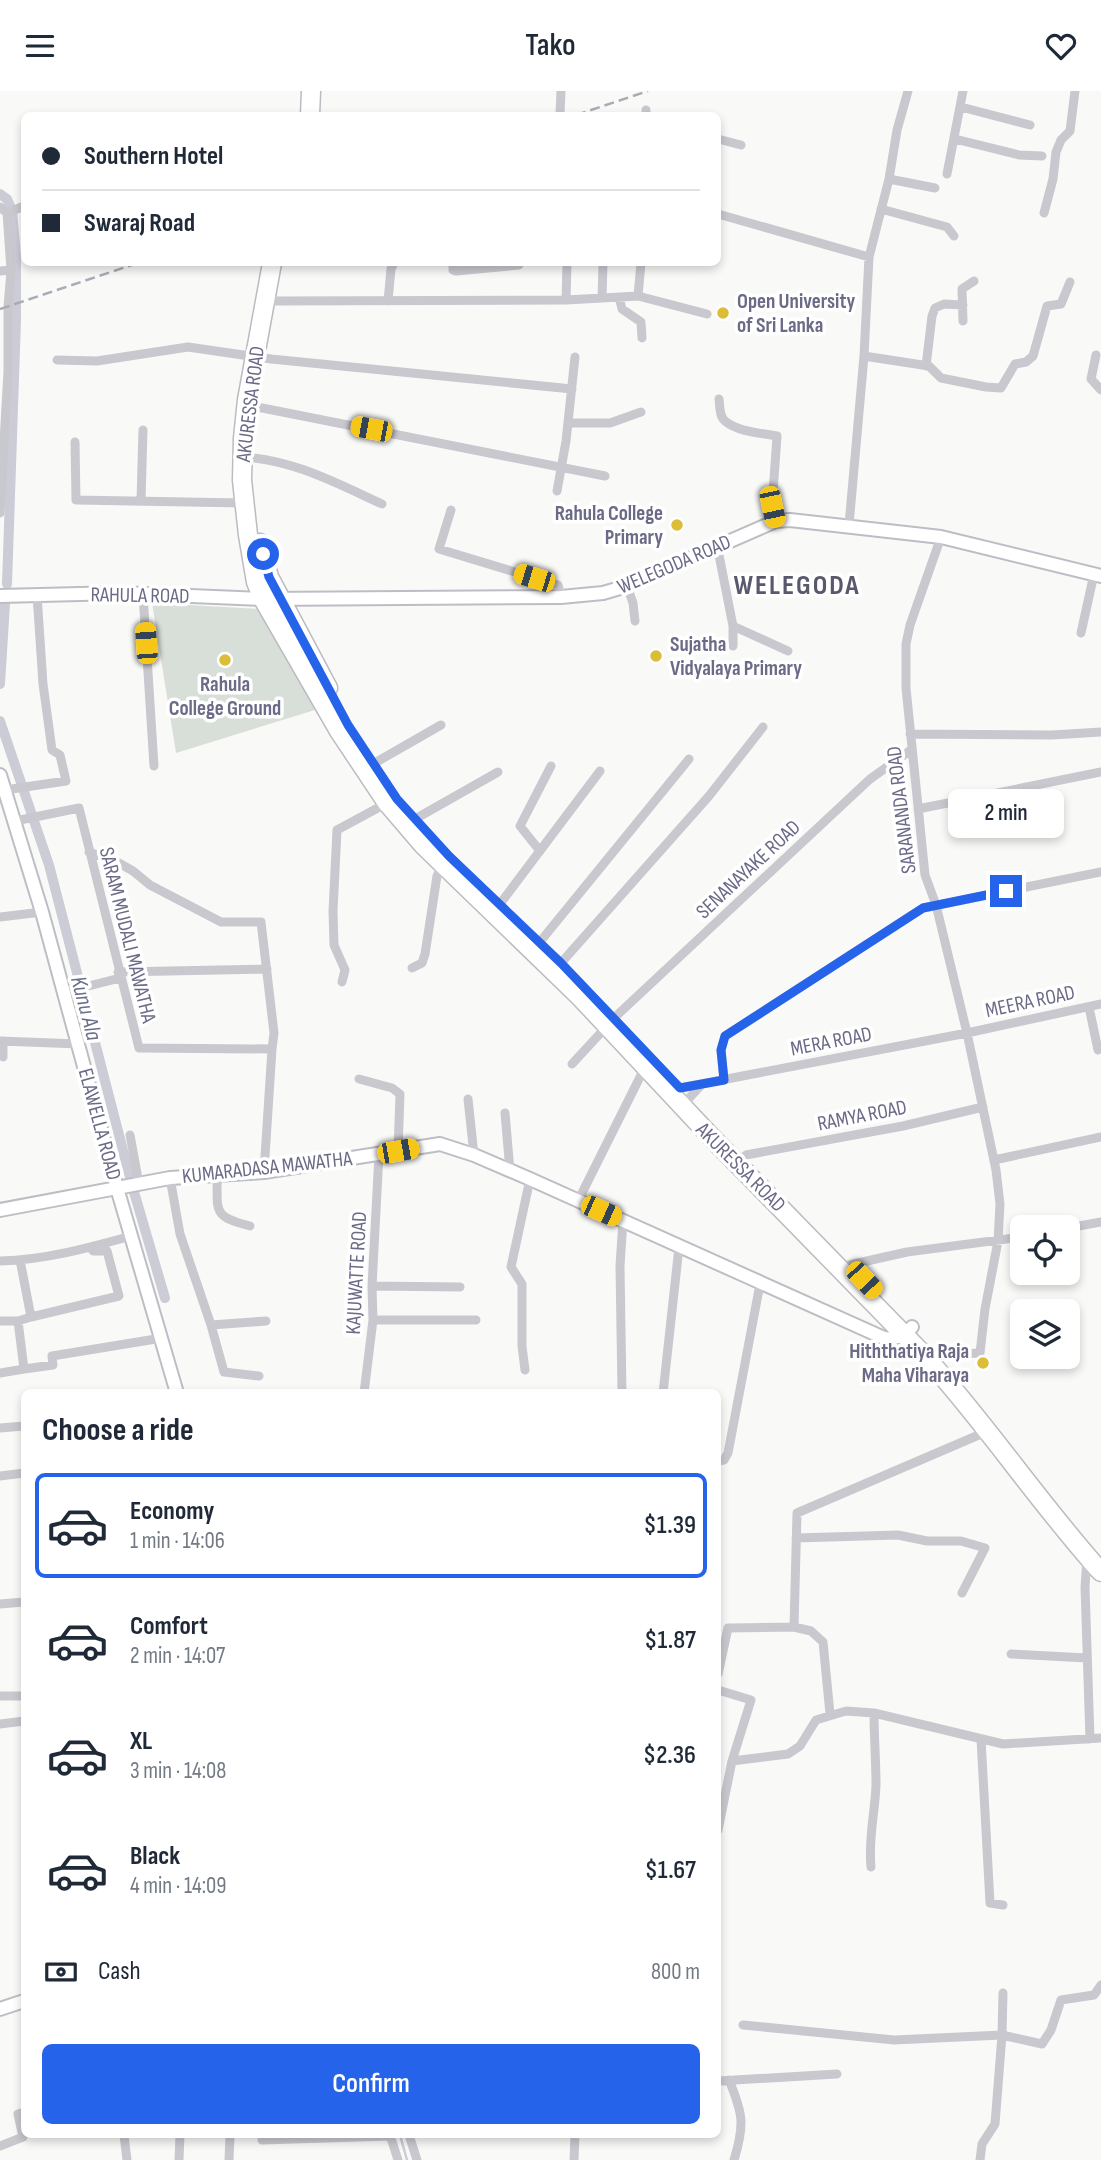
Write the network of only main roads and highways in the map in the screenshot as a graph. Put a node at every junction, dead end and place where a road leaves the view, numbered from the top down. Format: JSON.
{"nodes":[{"id":1,"x":302,"y":91,"type":"edge"},
{"id":2,"x":311,"y":91,"type":"edge"},
{"id":3,"x":302,"y":112,"type":"edge"},
{"id":4,"x":310,"y":112,"type":"edge"},
{"id":5,"x":272,"y":266,"type":"edge"},
{"id":6,"x":282,"y":266,"type":"edge"},
{"id":7,"x":260,"y":357,"type":"junction"},
{"id":8,"x":247,"y":457,"type":"junction"},
{"id":9,"x":272,"y":599,"type":"junction"},
{"id":10,"x":521,"y":933,"type":"junction"},
{"id":11,"x":610,"y":1022,"type":"junction"},
{"id":12,"x":680,"y":1096,"type":"junction"},
{"id":13,"x":908,"y":1332,"type":"junction"},
{"id":14,"x":1038,"y":1489,"type":"junction"},
{"id":15,"x":1094,"y":1557,"type":"edge"},
{"id":16,"x":1101,"y":1572,"type":"edge"}],
"edges":[{"from":1,"to":3,"type":"highway"},
{"from":2,"to":4,"type":"highway"},
{"from":5,"to":7,"type":"highway","name":"AKURESSA ROAD"},
{"from":6,"to":7,"type":"highway","name":"AKURESSA ROAD"},
{"from":7,"to":8,"type":"highway","name":"AKURESSA ROAD"},
{"from":8,"to":9,"type":"highway","name":"AKURESSA ROAD"},
{"from":8,"to":9,"type":"highway","name":"AKURESSA ROAD"},
{"from":9,"to":10,"type":"highway","name":"AKURESSA ROAD"},
{"from":9,"to":10,"type":"highway","name":"AKURESSA ROAD"},
{"from":10,"to":11,"type":"highway","name":"AKURESSA ROAD"},
{"from":10,"to":11,"type":"highway","name":"AKURESSA ROAD"},
{"from":11,"to":12,"type":"highway","name":"AKURESSA ROAD"},
{"from":11,"to":12,"type":"highway","name":"AKURESSA ROAD"},
{"from":12,"to":13,"type":"highway","name":"AKURESSA ROAD"},
{"from":12,"to":13,"type":"highway","name":"AKURESSA ROAD"},
{"from":13,"to":14,"type":"highway","name":"AKURESSA ROAD"},
{"from":13,"to":14,"type":"highway","name":"AKURESSA ROAD"},
{"from":14,"to":15,"type":"highway","name":"AKURESSA ROAD"},
{"from":15,"to":16,"type":"highway","name":"AKURESSA ROAD"}]}
